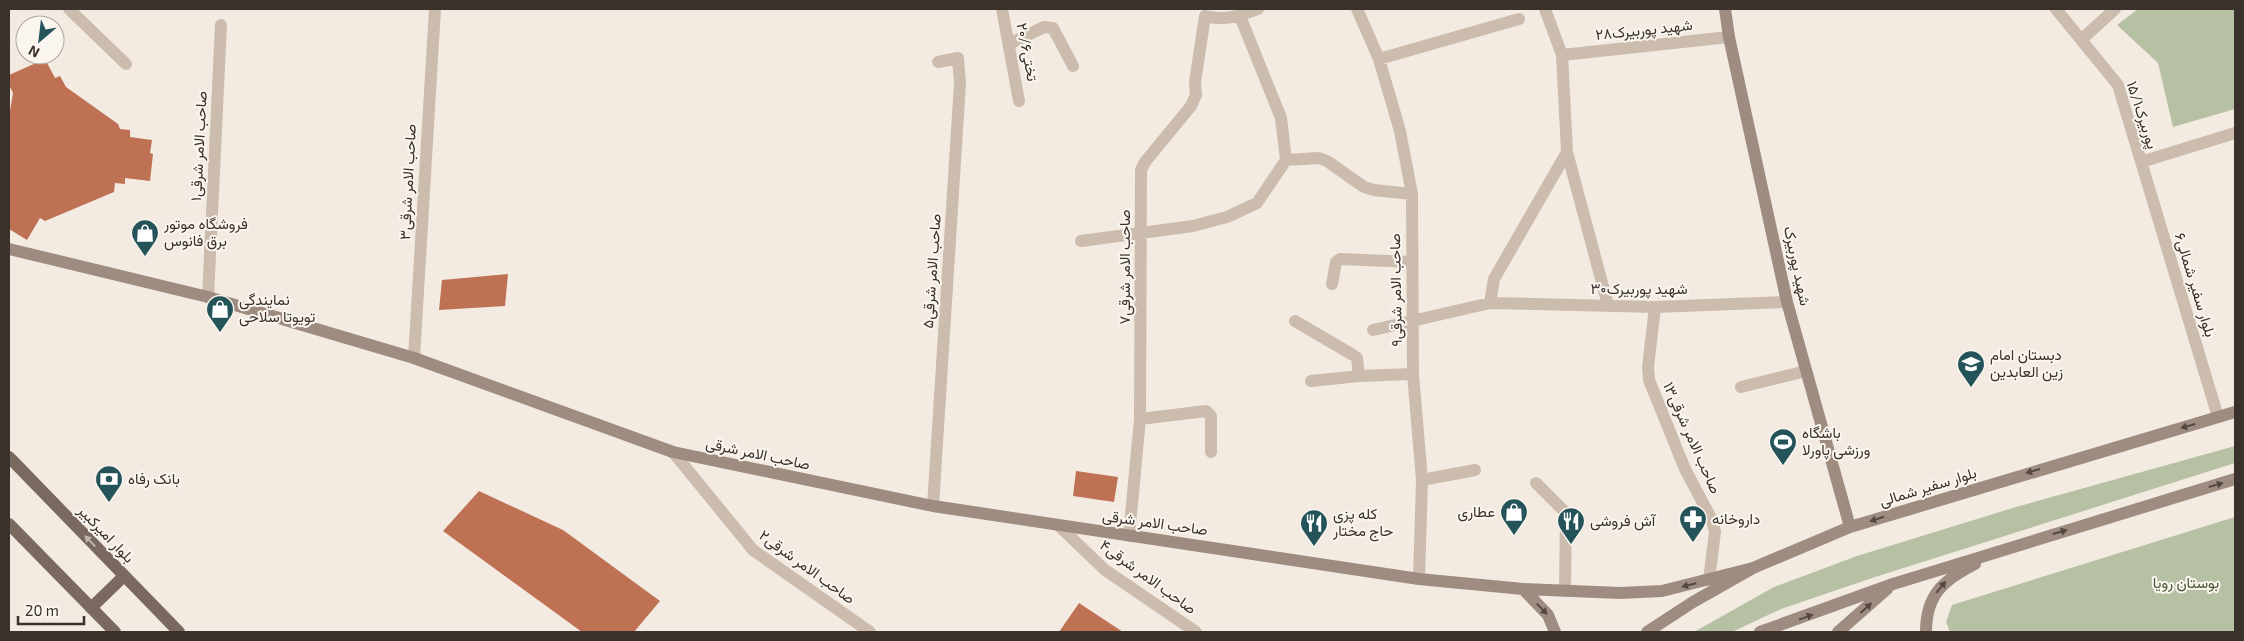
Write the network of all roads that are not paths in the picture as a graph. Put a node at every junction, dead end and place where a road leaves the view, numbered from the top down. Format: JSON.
{"nodes":[{"id":1,"x":69,"y":9,"type":"edge"},
{"id":2,"x":435,"y":9,"type":"edge"},
{"id":3,"x":1002,"y":9,"type":"edge"},
{"id":4,"x":1258,"y":9,"type":"edge"},
{"id":5,"x":1357,"y":9,"type":"edge"},
{"id":6,"x":1545,"y":9,"type":"edge"},
{"id":7,"x":1725,"y":9,"type":"edge"},
{"id":8,"x":2056,"y":9,"type":"edge"},
{"id":9,"x":2115,"y":9,"type":"edge"},
{"id":10,"x":1203,"y":12,"type":"edge"},
{"id":11,"x":1240,"y":16,"type":"junction"},
{"id":12,"x":1519,"y":18,"type":"dead end"},
{"id":13,"x":221,"y":25,"type":"dead end"},
{"id":14,"x":1729,"y":38,"type":"junction"},
{"id":15,"x":2082,"y":39,"type":"junction"},
{"id":16,"x":1009,"y":44,"type":"junction"},
{"id":17,"x":1562,"y":55,"type":"junction"},
{"id":18,"x":1379,"y":59,"type":"junction"},
{"id":19,"x":938,"y":62,"type":"dead end"},
{"id":20,"x":126,"y":64,"type":"dead end"},
{"id":21,"x":1073,"y":66,"type":"dead end"},
{"id":22,"x":1020,"y":101,"type":"dead end"},
{"id":23,"x":2235,"y":133,"type":"edge"},
{"id":24,"x":1567,"y":152,"type":"junction"},
{"id":25,"x":1286,"y":160,"type":"junction"},
{"id":26,"x":2141,"y":162,"type":"junction"},
{"id":27,"x":1412,"y":194,"type":"junction"},
{"id":28,"x":1142,"y":231,"type":"junction"},
{"id":29,"x":1081,"y":241,"type":"dead end"},
{"id":30,"x":9,"y":249,"type":"edge"},
{"id":31,"x":1412,"y":262,"type":"junction"},
{"id":32,"x":1332,"y":284,"type":"dead end"},
{"id":33,"x":208,"y":297,"type":"junction"},
{"id":34,"x":1787,"y":302,"type":"junction"},
{"id":35,"x":1490,"y":304,"type":"junction"},
{"id":36,"x":1608,"y":305,"type":"junction"},
{"id":37,"x":1655,"y":307,"type":"junction"},
{"id":38,"x":1295,"y":321,"type":"dead end"},
{"id":39,"x":1413,"y":321,"type":"junction"},
{"id":40,"x":1373,"y":330,"type":"dead end"},
{"id":41,"x":414,"y":358,"type":"junction"},
{"id":42,"x":1806,"y":371,"type":"junction"},
{"id":43,"x":1413,"y":374,"type":"junction"},
{"id":44,"x":1359,"y":376,"type":"junction"},
{"id":45,"x":1311,"y":382,"type":"dead end"},
{"id":46,"x":1741,"y":386,"type":"dead end"},
{"id":47,"x":2235,"y":412,"type":"edge"},
{"id":48,"x":2218,"y":417,"type":"junction"},
{"id":49,"x":1140,"y":419,"type":"junction"},
{"id":50,"x":673,"y":452,"type":"junction"},
{"id":51,"x":1210,"y":452,"type":"dead end"},
{"id":52,"x":9,"y":458,"type":"edge"},
{"id":53,"x":1476,"y":470,"type":"dead end"},
{"id":54,"x":2235,"y":479,"type":"edge"},
{"id":55,"x":1422,"y":480,"type":"junction"},
{"id":56,"x":1536,"y":483,"type":"dead end"},
{"id":57,"x":933,"y":506,"type":"junction"},
{"id":58,"x":9,"y":524,"type":"edge"},
{"id":59,"x":1059,"y":526,"type":"junction"},
{"id":60,"x":1850,"y":527,"type":"junction"},
{"id":61,"x":1129,"y":536,"type":"junction"},
{"id":62,"x":2013,"y":545,"type":"junction"},
{"id":63,"x":1753,"y":568,"type":"junction"},
{"id":64,"x":124,"y":576,"type":"junction"},
{"id":65,"x":1419,"y":579,"type":"junction"},
{"id":66,"x":1709,"y":580,"type":"junction"},
{"id":67,"x":1894,"y":584,"type":"junction"},
{"id":68,"x":1523,"y":589,"type":"junction"},
{"id":69,"x":1565,"y":591,"type":"junction"},
{"id":70,"x":91,"y":608,"type":"junction"},
{"id":71,"x":115,"y":632,"type":"edge"},
{"id":72,"x":179,"y":632,"type":"edge"},
{"id":73,"x":870,"y":632,"type":"edge"},
{"id":74,"x":1196,"y":632,"type":"edge"},
{"id":75,"x":1554,"y":632,"type":"edge"},
{"id":76,"x":1647,"y":632,"type":"edge"},
{"id":77,"x":1760,"y":632,"type":"edge"},
{"id":78,"x":1838,"y":632,"type":"edge"},
{"id":79,"x":1926,"y":632,"type":"edge"}],
"edges":[{"from":1,"to":20,"type":"street"},
{"from":2,"to":41,"type":"street","name":"صاحب الامر شرقی۳"},
{"from":3,"to":16,"type":"street","name":"تختی۲۰/۶"},
{"from":4,"to":11,"type":"street"},
{"from":5,"to":18,"type":"street","name":"صاحب الامر شرقی۹"},
{"from":6,"to":17,"type":"street"},
{"from":7,"to":14,"type":"street","name":"شهید پوربیرک"},
{"from":8,"to":15,"type":"street","name":"پوربیرک۱۵/۱"},
{"from":9,"to":15,"type":"street"},
{"from":10,"to":11,"type":"street"},
{"from":10,"to":28,"type":"street","name":"صاحب الامر شرقی۷"},
{"from":11,"to":25,"type":"street"},
{"from":12,"to":18,"type":"street"},
{"from":13,"to":33,"type":"street","name":"صاحب الامر شرقی۱"},
{"from":14,"to":17,"type":"street","name":"شهید پوربیرک۲۸"},
{"from":14,"to":34,"type":"street","name":"شهید پوربیرک"},
{"from":15,"to":26,"type":"street","name":"پوربیرک۱۵/۱"},
{"from":16,"to":21,"type":"street"},
{"from":16,"to":22,"type":"street","name":"تختی۲۰/۶"},
{"from":17,"to":24,"type":"street"},
{"from":18,"to":27,"type":"street","name":"صاحب الامر شرقی۹"},
{"from":19,"to":57,"type":"street","name":"صاحب الامر شرقی۵"},
{"from":23,"to":26,"type":"street"},
{"from":24,"to":35,"type":"street"},
{"from":24,"to":36,"type":"street"},
{"from":25,"to":27,"type":"street"},
{"from":25,"to":28,"type":"street"},
{"from":26,"to":48,"type":"street","name":"بلوار سفیر شمالی۶"},
{"from":27,"to":31,"type":"street","name":"صاحب الامر شرقی۹"},
{"from":28,"to":29,"type":"street"},
{"from":28,"to":49,"type":"street","name":"صاحب الامر شرقی۷"},
{"from":30,"to":33,"type":"street","name":"صاحب الامر شرقی"},
{"from":31,"to":32,"type":"street"},
{"from":31,"to":39,"type":"street","name":"صاحب الامر شرقی۹"},
{"from":33,"to":41,"type":"street","name":"صاحب الامر شرقی"},
{"from":34,"to":37,"type":"street","name":"شهید پوربیرک۳۰"},
{"from":34,"to":42,"type":"street","name":"شهید پوربیرک"},
{"from":35,"to":36,"type":"street","name":"شهید پوربیرک۳۰"},
{"from":35,"to":39,"type":"street","name":"شهید پوربیرک۳۰"},
{"from":36,"to":37,"type":"street","name":"شهید پوربیرک۳۰"},
{"from":37,"to":66,"type":"street","name":"صاحب الامر شرقی۱۳"},
{"from":38,"to":44,"type":"street"},
{"from":39,"to":40,"type":"street","name":"شهید پوربیرک۳۰"},
{"from":39,"to":43,"type":"street","name":"صاحب الامر شرقی۹"},
{"from":41,"to":50,"type":"street","name":"صاحب الامر شرقی"},
{"from":42,"to":46,"type":"street"},
{"from":42,"to":60,"type":"street","name":"شهید پوربیرک"},
{"from":43,"to":44,"type":"street"},
{"from":43,"to":55,"type":"street","name":"صاحب الامر شرقی۹"},
{"from":44,"to":45,"type":"street"},
{"from":47,"to":48,"type":"street","name":"بلوار سفیر شمالی"},
{"from":48,"to":60,"type":"street","name":"بلوار سفیر شمالی","one_way":true},
{"from":49,"to":51,"type":"street"},
{"from":49,"to":61,"type":"street","name":"صاحب الامر شرقی۷"},
{"from":50,"to":57,"type":"street","name":"صاحب الامر شرقی"},
{"from":50,"to":73,"type":"street","name":"۲صاحب الامر شرقی"},
{"from":64,"to":52,"type":"main road","name":"بلوار امیرکبیر","one_way":true},
{"from":53,"to":55,"type":"street"},
{"from":62,"to":54,"type":"street","one_way":true},
{"from":55,"to":65,"type":"street","name":"صاحب الامر شرقی۹"},
{"from":56,"to":69,"type":"street"},
{"from":57,"to":59,"type":"street","name":"صاحب الامر شرقی"},
{"from":58,"to":70,"type":"main road"},
{"from":59,"to":61,"type":"street","name":"صاحب الامر شرقی"},
{"from":59,"to":74,"type":"street","name":"صاحب الامر شرقی۴"},
{"from":60,"to":63,"type":"street","name":"بلوار سفیر شمالی"},
{"from":61,"to":65,"type":"street","name":"صاحب الامر شرقی"},
{"from":62,"to":67,"type":"street"},
{"from":79,"to":62,"type":"street","one_way":true},
{"from":63,"to":66,"type":"street","name":"صاحب الامر شرقی"},
{"from":63,"to":76,"type":"street","name":"بلوار سفیر شمالی"},
{"from":64,"to":70,"type":"main road"},
{"from":64,"to":72,"type":"main road","name":"بلوار امیرکبیر"},
{"from":65,"to":68,"type":"street","name":"صاحب الامر شرقی"},
{"from":66,"to":69,"type":"street","name":"صاحب الامر شرقی","one_way":true},
{"from":77,"to":67,"type":"street","one_way":true},
{"from":78,"to":67,"type":"street","one_way":true},
{"from":68,"to":69,"type":"street","name":"صاحب الامر شرقی"},
{"from":68,"to":75,"type":"street","one_way":true},
{"from":70,"to":71,"type":"main road"}]}
